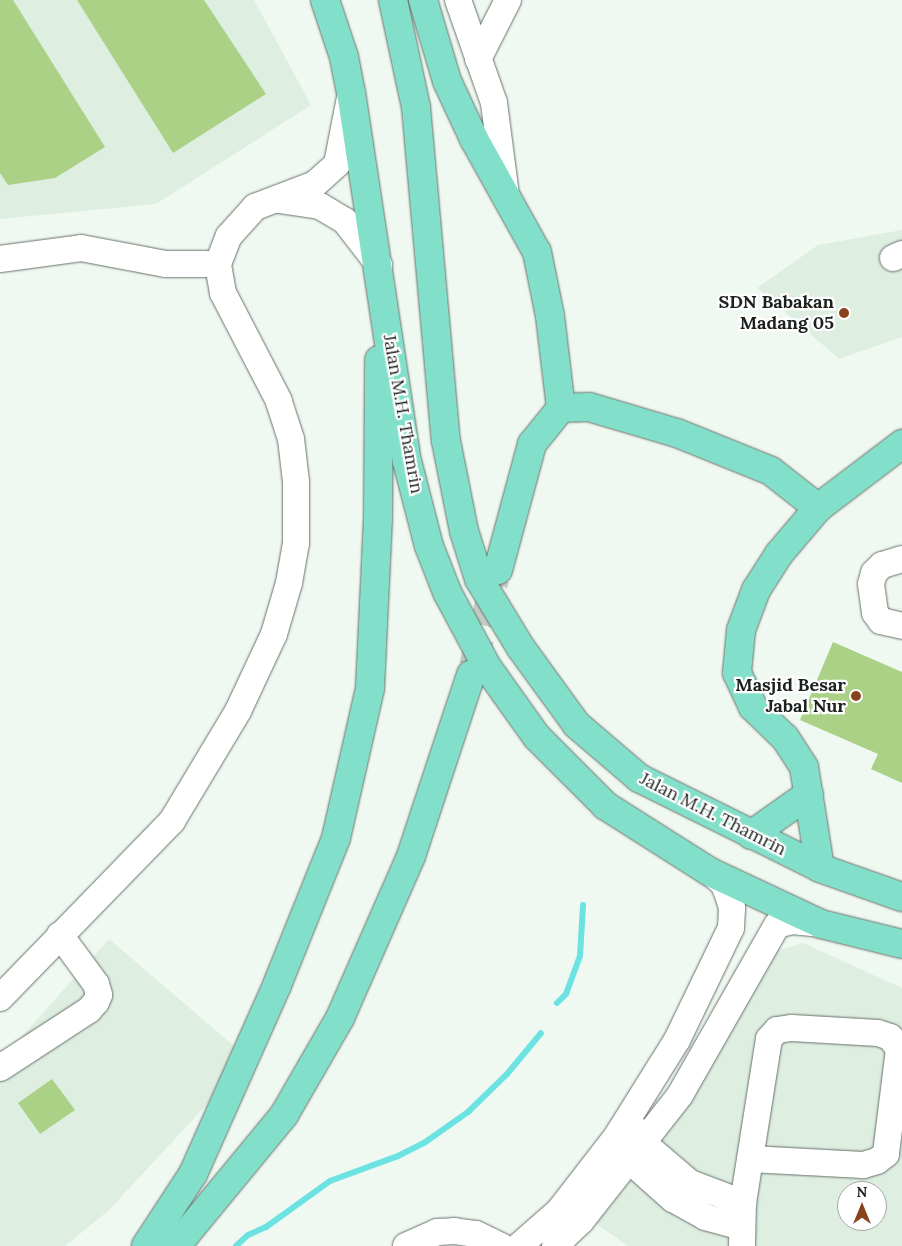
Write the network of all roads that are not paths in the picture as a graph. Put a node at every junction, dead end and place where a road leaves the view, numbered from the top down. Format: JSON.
{"nodes":[{"id":1,"x":393,"y":0,"type":"edge"},
{"id":2,"x":423,"y":0,"type":"edge"},
{"id":3,"x":458,"y":0,"type":"edge"},
{"id":4,"x":508,"y":0,"type":"edge"},
{"id":5,"x":328,"y":3,"type":"edge"},
{"id":6,"x":478,"y":58,"type":"junction"},
{"id":7,"x":351,"y":92,"type":"junction"},
{"id":8,"x":279,"y":200,"type":"junction"},
{"id":9,"x":507,"y":200,"type":"junction"},
{"id":10,"x":0,"y":259,"type":"edge"},
{"id":11,"x":218,"y":264,"type":"junction"},
{"id":12,"x":379,"y":265,"type":"junction"},
{"id":13,"x":561,"y":408,"type":"junction"},
{"id":14,"x":902,"y":444,"type":"edge"},
{"id":15,"x":818,"y":508,"type":"junction"},
{"id":16,"x":902,"y":559,"type":"edge"},
{"id":17,"x":498,"y":570,"type":"tunnel mouth"},
{"id":18,"x":902,"y":626,"type":"edge"},
{"id":19,"x":471,"y":675,"type":"tunnel mouth"},
{"id":20,"x":809,"y":794,"type":"junction"},
{"id":21,"x":750,"y":836,"type":"junction"},
{"id":22,"x":820,"y":868,"type":"junction"},
{"id":23,"x":710,"y":872,"type":"junction"},
{"id":24,"x":902,"y":897,"type":"edge"},
{"id":25,"x":821,"y":924,"type":"junction"},
{"id":26,"x":60,"y":936,"type":"junction"},
{"id":27,"x":902,"y":944,"type":"edge"},
{"id":28,"x":0,"y":998,"type":"edge"},
{"id":29,"x":0,"y":1068,"type":"edge"},
{"id":30,"x":623,"y":1127,"type":"junction"},
{"id":31,"x":636,"y":1152,"type":"junction"},
{"id":32,"x":750,"y":1159,"type":"junction"},
{"id":33,"x":742,"y":1226,"type":"edge"},
{"id":34,"x":146,"y":1246,"type":"edge"},
{"id":35,"x":176,"y":1246,"type":"edge"},
{"id":36,"x":406,"y":1246,"type":"edge"},
{"id":37,"x":501,"y":1246,"type":"edge"},
{"id":38,"x":519,"y":1246,"type":"edge"},
{"id":39,"x":555,"y":1246,"type":"edge"}],
"edges":[{"from":1,"to":21,"type":"main road","name":"Jalan M.H. Thamrin"},
{"from":2,"to":9,"type":"main road"},
{"from":3,"to":6,"type":"street"},
{"from":4,"to":6,"type":"street"},
{"from":5,"to":7,"type":"main road","name":"Jalan M.H. Thamrin"},
{"from":6,"to":9,"type":"street"},
{"from":7,"to":8,"type":"street"},
{"from":7,"to":12,"type":"main road","name":"Jalan M.H. Thamrin"},
{"from":8,"to":11,"type":"street"},
{"from":8,"to":12,"type":"street"},
{"from":9,"to":13,"type":"main road"},
{"from":10,"to":11,"type":"street"},
{"from":11,"to":26,"type":"street"},
{"from":12,"to":23,"type":"main road","name":"Jalan M.H. Thamrin"},
{"from":12,"to":34,"type":"main road"},
{"from":13,"to":15,"type":"main road"},
{"from":13,"to":17,"type":"main road"},
{"from":14,"to":15,"type":"main road"},
{"from":15,"to":20,"type":"main road"},
{"from":16,"to":18,"type":"street"},
{"from":19,"to":35,"type":"main road"},
{"from":20,"to":21,"type":"main road"},
{"from":20,"to":22,"type":"main road"},
{"from":21,"to":22,"type":"main road","name":"Jalan M.H. Thamrin"},
{"from":22,"to":24,"type":"main road","name":"Jalan M.H. Thamrin"},
{"from":23,"to":25,"type":"main road","name":"Jalan M.H. Thamrin"},
{"from":23,"to":30,"type":"street"},
{"from":25,"to":27,"type":"main road","name":"Jalan M.H. Thamrin"},
{"from":25,"to":31,"type":"street"},
{"from":26,"to":28,"type":"street"},
{"from":26,"to":29,"type":"street"},
{"from":30,"to":31,"type":"street"},
{"from":30,"to":38,"type":"street"},
{"from":31,"to":33,"type":"street"},
{"from":31,"to":39,"type":"street"},
{"from":32,"to":32,"type":"street"},
{"from":32,"to":33,"type":"street"},
{"from":36,"to":37,"type":"street"}]}
